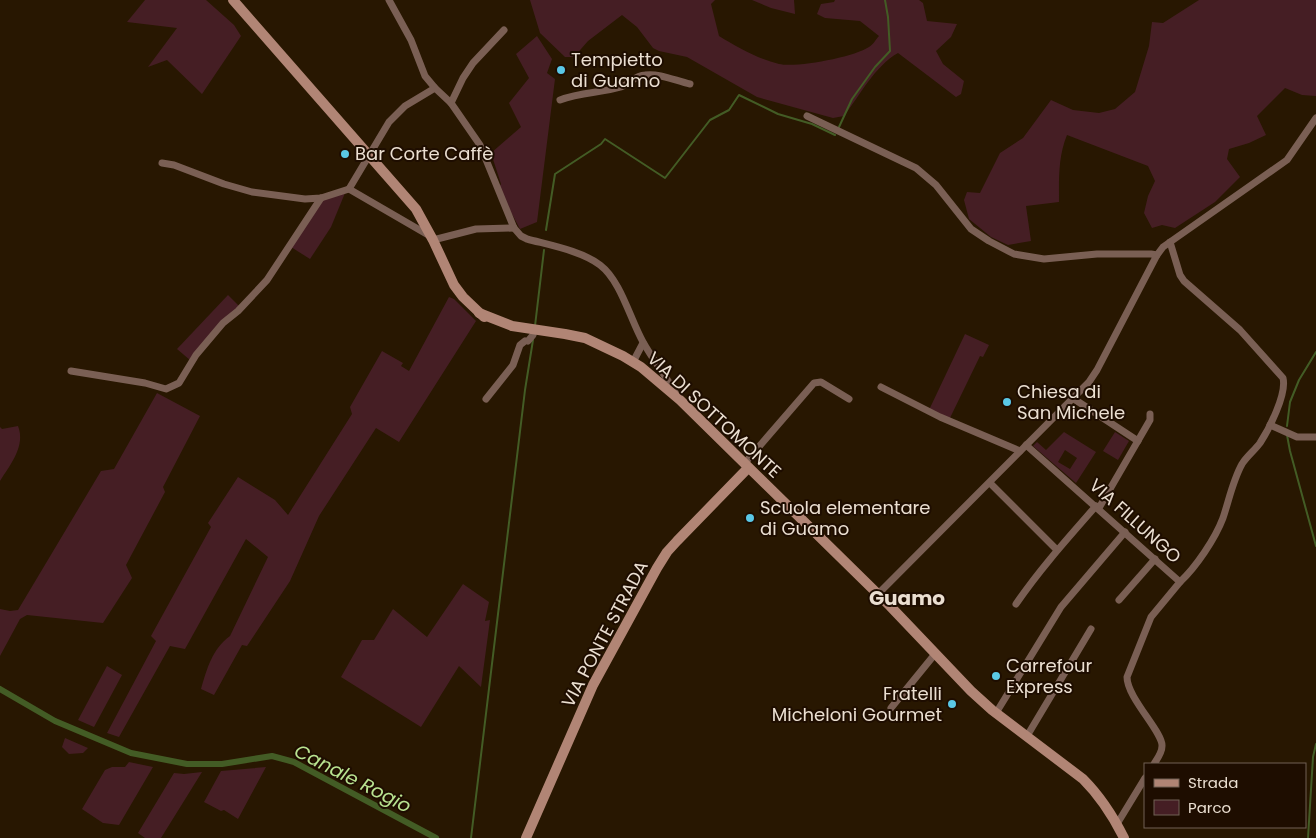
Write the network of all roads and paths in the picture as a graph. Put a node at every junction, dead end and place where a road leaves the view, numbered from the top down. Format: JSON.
{"nodes":[{"id":1,"x":233,"y":0,"type":"edge"},
{"id":2,"x":389,"y":0,"type":"edge"},
{"id":3,"x":504,"y":30,"type":"dead end"},
{"id":4,"x":690,"y":84,"type":"dead end"},
{"id":5,"x":435,"y":88,"type":"junction"},
{"id":6,"x":560,"y":100,"type":"dead end"},
{"id":7,"x":451,"y":103,"type":"junction"},
{"id":8,"x":807,"y":116,"type":"dead end"},
{"id":9,"x":1316,"y":118,"type":"edge"},
{"id":10,"x":368,"y":155,"type":"junction"},
{"id":11,"x":162,"y":163,"type":"dead end"},
{"id":12,"x":349,"y":189,"type":"junction"},
{"id":13,"x":321,"y":198,"type":"junction"},
{"id":14,"x":514,"y":228,"type":"junction"},
{"id":15,"x":432,"y":238,"type":"junction"},
{"id":16,"x":1170,"y":242,"type":"junction"},
{"id":17,"x":1157,"y":255,"type":"junction"},
{"id":18,"x":478,"y":313,"type":"junction"},
{"id":19,"x":529,"y":339,"type":"junction"},
{"id":20,"x":592,"y":343,"type":"junction"},
{"id":21,"x":643,"y":343,"type":"junction"},
{"id":22,"x":650,"y":353,"type":"junction"},
{"id":23,"x":637,"y":364,"type":"junction"},
{"id":24,"x":71,"y":372,"type":"dead end"},
{"id":25,"x":881,"y":386,"type":"dead end"},
{"id":26,"x":486,"y":398,"type":"dead end"},
{"id":27,"x":679,"y":399,"type":"junction"},
{"id":28,"x":849,"y":399,"type":"dead end"},
{"id":29,"x":1074,"y":399,"type":"junction"},
{"id":30,"x":1150,"y":414,"type":"dead end"},
{"id":31,"x":1270,"y":425,"type":"junction"},
{"id":32,"x":1316,"y":437,"type":"edge"},
{"id":33,"x":1138,"y":441,"type":"junction"},
{"id":34,"x":1026,"y":445,"type":"junction"},
{"id":35,"x":1020,"y":451,"type":"junction"},
{"id":36,"x":746,"y":466,"type":"junction"},
{"id":37,"x":990,"y":483,"type":"junction"},
{"id":38,"x":1098,"y":507,"type":"junction"},
{"id":39,"x":1125,"y":532,"type":"junction"},
{"id":40,"x":1056,"y":550,"type":"junction"},
{"id":41,"x":1155,"y":559,"type":"junction"},
{"id":42,"x":1180,"y":582,"type":"junction"},
{"id":43,"x":878,"y":594,"type":"junction"},
{"id":44,"x":1118,"y":600,"type":"dead end"},
{"id":45,"x":1016,"y":604,"type":"dead end"},
{"id":46,"x":1091,"y":629,"type":"dead end"},
{"id":47,"x":935,"y":654,"type":"junction"},
{"id":48,"x":892,"y":708,"type":"dead end"},
{"id":49,"x":996,"y":713,"type":"junction"},
{"id":50,"x":1027,"y":736,"type":"junction"},
{"id":51,"x":1155,"y":763,"type":"edge"},
{"id":52,"x":1144,"y":780,"type":"edge"},
{"id":53,"x":1117,"y":824,"type":"junction"},
{"id":54,"x":526,"y":838,"type":"edge"},
{"id":55,"x":1124,"y":838,"type":"edge"}],
"edges":[{"from":1,"to":10,"type":"main road","name":"VIA DI SOTTOMONTE"},
{"from":2,"to":5,"type":"street"},
{"from":3,"to":7,"type":"street"},
{"from":4,"to":6,"type":"street"},
{"from":5,"to":7,"type":"street"},
{"from":5,"to":10,"type":"street"},
{"from":7,"to":14,"type":"street"},
{"from":8,"to":17,"type":"street"},
{"from":9,"to":16,"type":"street"},
{"from":10,"to":12,"type":"street"},
{"from":10,"to":15,"type":"main road","name":"VIA DI SOTTOMONTE"},
{"from":11,"to":13,"type":"street"},
{"from":12,"to":13,"type":"street"},
{"from":12,"to":15,"type":"street"},
{"from":13,"to":24,"type":"street"},
{"from":14,"to":15,"type":"street"},
{"from":14,"to":21,"type":"street"},
{"from":15,"to":18,"type":"main road","name":"VIA DI SOTTOMONTE"},
{"from":16,"to":17,"type":"street"},
{"from":16,"to":31,"type":"street"},
{"from":17,"to":29,"type":"street"},
{"from":18,"to":19,"type":"main road","name":"VIA DI SOTTOMONTE"},
{"from":18,"to":20,"type":"main road","name":"VIA DI SOTTOMONTE"},
{"from":19,"to":20,"type":"main road","name":"VIA DI SOTTOMONTE"},
{"from":19,"to":26,"type":"street"},
{"from":20,"to":23,"type":"main road","name":"VIA DI SOTTOMONTE"},
{"from":21,"to":22,"type":"street"},
{"from":21,"to":23,"type":"street"},
{"from":22,"to":23,"type":"street"},
{"from":22,"to":27,"type":"street"},
{"from":23,"to":27,"type":"main road","name":"VIA DI SOTTOMONTE"},
{"from":25,"to":35,"type":"street"},
{"from":27,"to":36,"type":"main road","name":"VIA DI SOTTOMONTE"},
{"from":28,"to":36,"type":"street"},
{"from":29,"to":33,"type":"street"},
{"from":29,"to":34,"type":"street"},
{"from":30,"to":33,"type":"street"},
{"from":31,"to":32,"type":"street"},
{"from":31,"to":42,"type":"street"},
{"from":33,"to":38,"type":"street"},
{"from":34,"to":35,"type":"street"},
{"from":34,"to":38,"type":"street","name":"VIA FILLUNGO"},
{"from":35,"to":37,"type":"street"},
{"from":36,"to":43,"type":"main road","name":"VIA DI SOTTOMONTE"},
{"from":36,"to":54,"type":"main road","name":"VIA PONTE STRADA"},
{"from":37,"to":40,"type":"street"},
{"from":37,"to":43,"type":"street"},
{"from":38,"to":39,"type":"street","name":"VIA FILLUNGO"},
{"from":38,"to":40,"type":"street"},
{"from":39,"to":41,"type":"street","name":"VIA FILLUNGO"},
{"from":39,"to":49,"type":"street"},
{"from":40,"to":45,"type":"street"},
{"from":41,"to":42,"type":"street","name":"VIA FILLUNGO"},
{"from":41,"to":44,"type":"street"},
{"from":42,"to":51,"type":"street","name":"VIA FILLUNGO"},
{"from":43,"to":47,"type":"main road","name":"VIA DI SOTTOMONTE"},
{"from":46,"to":50,"type":"street"},
{"from":47,"to":48,"type":"street"},
{"from":47,"to":49,"type":"main road","name":"VIA DI SOTTOMONTE"},
{"from":49,"to":50,"type":"main road","name":"VIA DI SOTTOMONTE"},
{"from":50,"to":53,"type":"main road","name":"VIA DI SOTTOMONTE"},
{"from":52,"to":53,"type":"street"},
{"from":53,"to":55,"type":"main road","name":"VIA DI SOTTOMONTE"}]}
